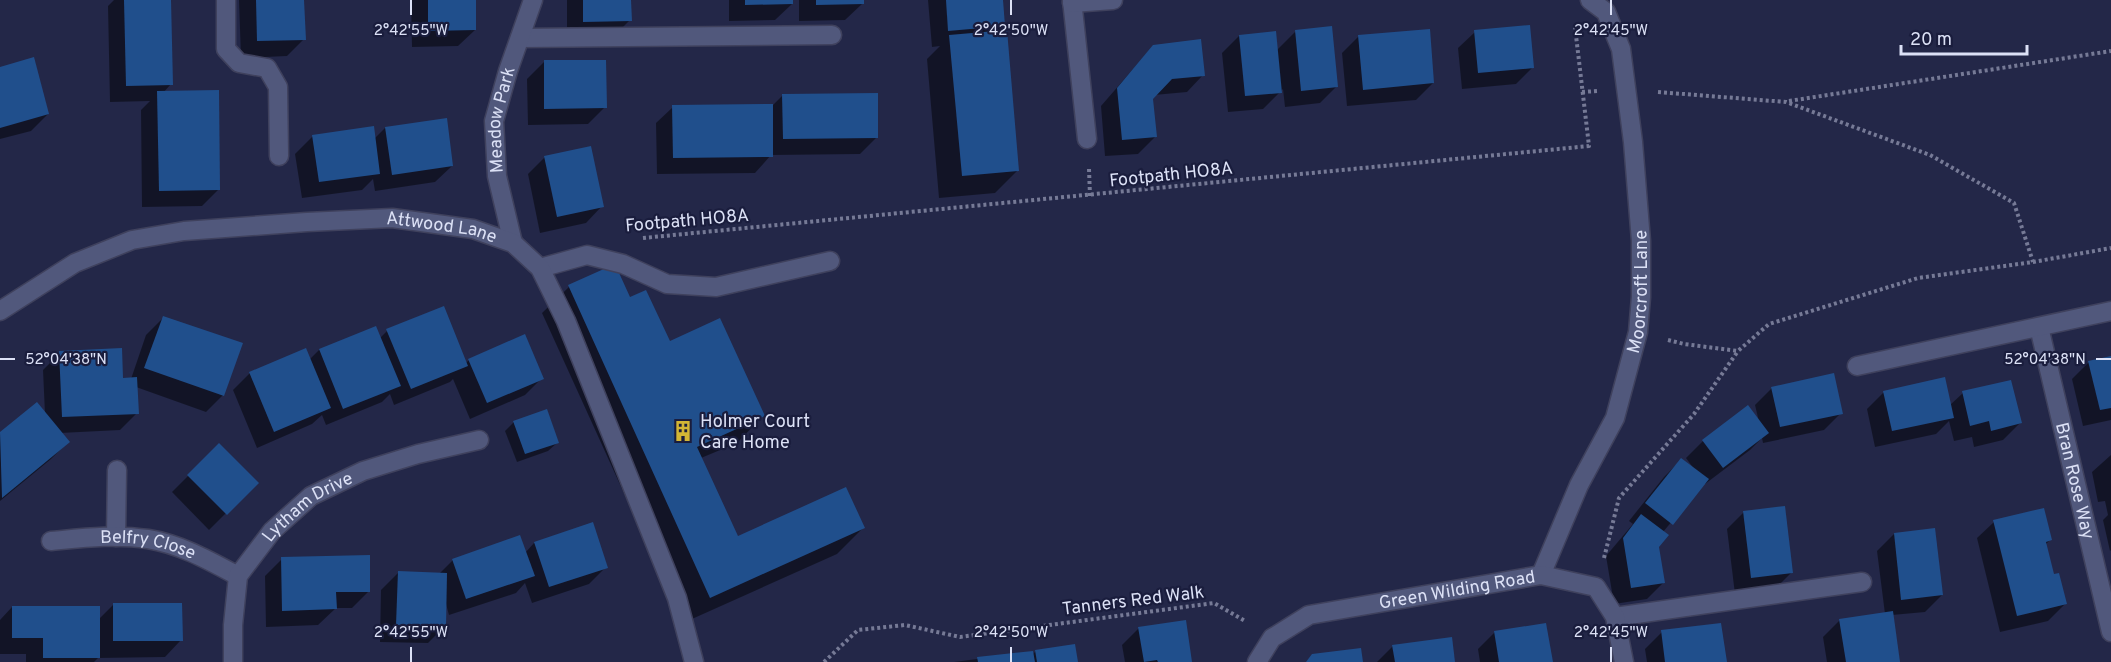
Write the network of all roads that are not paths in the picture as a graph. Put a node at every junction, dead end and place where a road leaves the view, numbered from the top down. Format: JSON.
{"nodes":[{"id":1,"x":226,"y":0,"type":"edge"},
{"id":2,"x":533,"y":0,"type":"edge"},
{"id":3,"x":1113,"y":0,"type":"edge"},
{"id":4,"x":1590,"y":0,"type":"edge"},
{"id":5,"x":1072,"y":2,"type":"edge"},
{"id":6,"x":832,"y":35,"type":"dead end"},
{"id":7,"x":520,"y":38,"type":"junction"},
{"id":8,"x":1088,"y":139,"type":"dead end"},
{"id":9,"x":279,"y":156,"type":"dead end"},
{"id":10,"x":513,"y":243,"type":"junction"},
{"id":11,"x":830,"y":261,"type":"dead end"},
{"id":12,"x":540,"y":268,"type":"junction"},
{"id":13,"x":0,"y":311,"type":"edge"},
{"id":14,"x":2111,"y":311,"type":"edge"},
{"id":15,"x":2039,"y":327,"type":"junction"},
{"id":16,"x":1857,"y":366,"type":"dead end"},
{"id":17,"x":479,"y":440,"type":"dead end"},
{"id":18,"x":117,"y":470,"type":"dead end"},
{"id":19,"x":116,"y":537,"type":"junction"},
{"id":20,"x":51,"y":541,"type":"dead end"},
{"id":21,"x":1541,"y":575,"type":"junction"},
{"id":22,"x":238,"y":576,"type":"junction"},
{"id":23,"x":1862,"y":582,"type":"dead end"},
{"id":24,"x":1615,"y":617,"type":"junction"},
{"id":25,"x":2111,"y":632,"type":"edge"},
{"id":26,"x":233,"y":662,"type":"edge"},
{"id":27,"x":694,"y":662,"type":"edge"},
{"id":28,"x":1257,"y":662,"type":"edge"},
{"id":29,"x":1624,"y":662,"type":"edge"}],
"edges":[{"from":1,"to":9,"type":"street"},
{"from":2,"to":7,"type":"street","name":"Meadow Park"},
{"from":3,"to":5,"type":"street"},
{"from":4,"to":21,"type":"street","name":"Moorcroft Lane"},
{"from":5,"to":8,"type":"street"},
{"from":6,"to":7,"type":"street"},
{"from":7,"to":10,"type":"street","name":"Meadow Park"},
{"from":10,"to":12,"type":"street","name":"Attwood Lane"},
{"from":10,"to":13,"type":"street","name":"Attwood Lane"},
{"from":11,"to":12,"type":"street"},
{"from":12,"to":27,"type":"street","name":"Attwood Lane"},
{"from":14,"to":15,"type":"street"},
{"from":15,"to":16,"type":"street"},
{"from":15,"to":25,"type":"street","name":"Bran Rose Way"},
{"from":17,"to":22,"type":"street","name":"Lytham Drive"},
{"from":18,"to":19,"type":"street"},
{"from":19,"to":20,"type":"street","name":"Belfry Close"},
{"from":19,"to":22,"type":"street","name":"Belfry Close"},
{"from":21,"to":24,"type":"street","name":"Green Wilding Road"},
{"from":21,"to":28,"type":"street","name":"Green Wilding Road"},
{"from":22,"to":26,"type":"street"},
{"from":23,"to":24,"type":"street"},
{"from":24,"to":29,"type":"street"}]}
